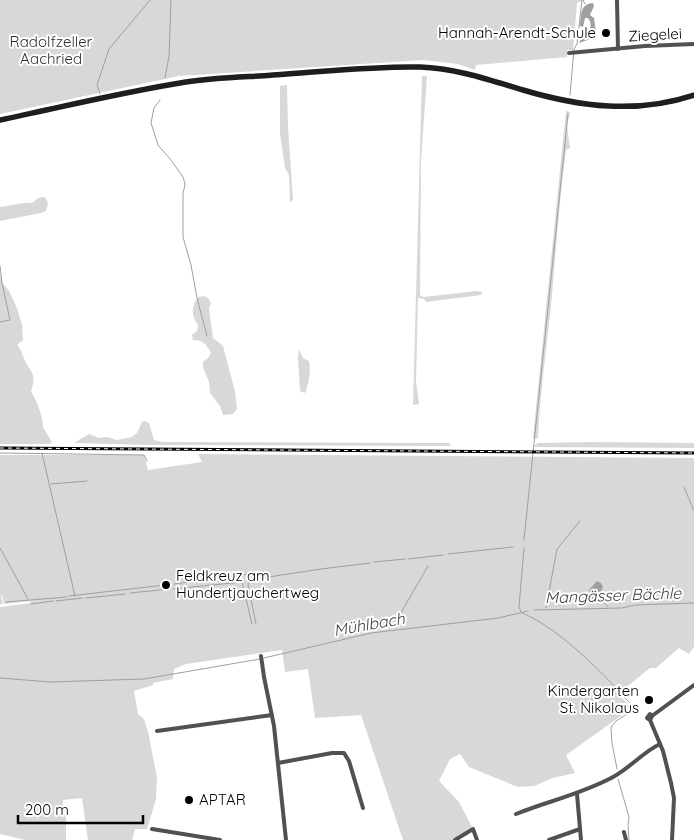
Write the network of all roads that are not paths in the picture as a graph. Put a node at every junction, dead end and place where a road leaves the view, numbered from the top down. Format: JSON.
{"nodes":[{"id":1,"x":617,"y":0,"type":"edge"},
{"id":2,"x":694,"y":44,"type":"edge"},
{"id":3,"x":618,"y":49,"type":"junction"},
{"id":4,"x":570,"y":53,"type":"dead end"},
{"id":5,"x":694,"y":95,"type":"edge"},
{"id":6,"x":0,"y":120,"type":"edge"},
{"id":7,"x":262,"y":658,"type":"dead end"},
{"id":8,"x":694,"y":685,"type":"edge"},
{"id":9,"x":272,"y":715,"type":"junction"},
{"id":10,"x":157,"y":731,"type":"dead end"},
{"id":11,"x":660,"y":744,"type":"junction"},
{"id":12,"x":278,"y":763,"type":"junction"},
{"id":13,"x":576,"y":794,"type":"junction"},
{"id":14,"x":363,"y":808,"type":"dead end"},
{"id":15,"x":516,"y":814,"type":"dead end"},
{"id":16,"x":152,"y":829,"type":"dead end"},
{"id":17,"x":580,"y":829,"type":"junction"},
{"id":18,"x":624,"y":832,"type":"dead end"},
{"id":19,"x":220,"y":840,"type":"edge"},
{"id":20,"x":286,"y":840,"type":"edge"},
{"id":21,"x":455,"y":840,"type":"edge"},
{"id":22,"x":477,"y":840,"type":"edge"},
{"id":23,"x":549,"y":840,"type":"edge"},
{"id":24,"x":581,"y":840,"type":"edge"},
{"id":25,"x":626,"y":840,"type":"edge"},
{"id":26,"x":672,"y":840,"type":"edge"}],
"edges":[{"from":1,"to":3,"type":"street","name":"Ziegelei"},
{"from":2,"to":3,"type":"street","name":"Ziegelei"},
{"from":3,"to":4,"type":"street","name":"Ziegelei"},
{"from":5,"to":6,"type":"main road"},
{"from":7,"to":9,"type":"street"},
{"from":8,"to":11,"type":"street"},
{"from":9,"to":10,"type":"street"},
{"from":9,"to":12,"type":"street"},
{"from":11,"to":13,"type":"street"},
{"from":11,"to":26,"type":"street"},
{"from":12,"to":14,"type":"street"},
{"from":12,"to":20,"type":"street"},
{"from":13,"to":15,"type":"street"},
{"from":13,"to":17,"type":"street"},
{"from":16,"to":19,"type":"street"},
{"from":17,"to":23,"type":"street"},
{"from":17,"to":24,"type":"street"},
{"from":18,"to":25,"type":"street"},
{"from":21,"to":22,"type":"street"}]}
